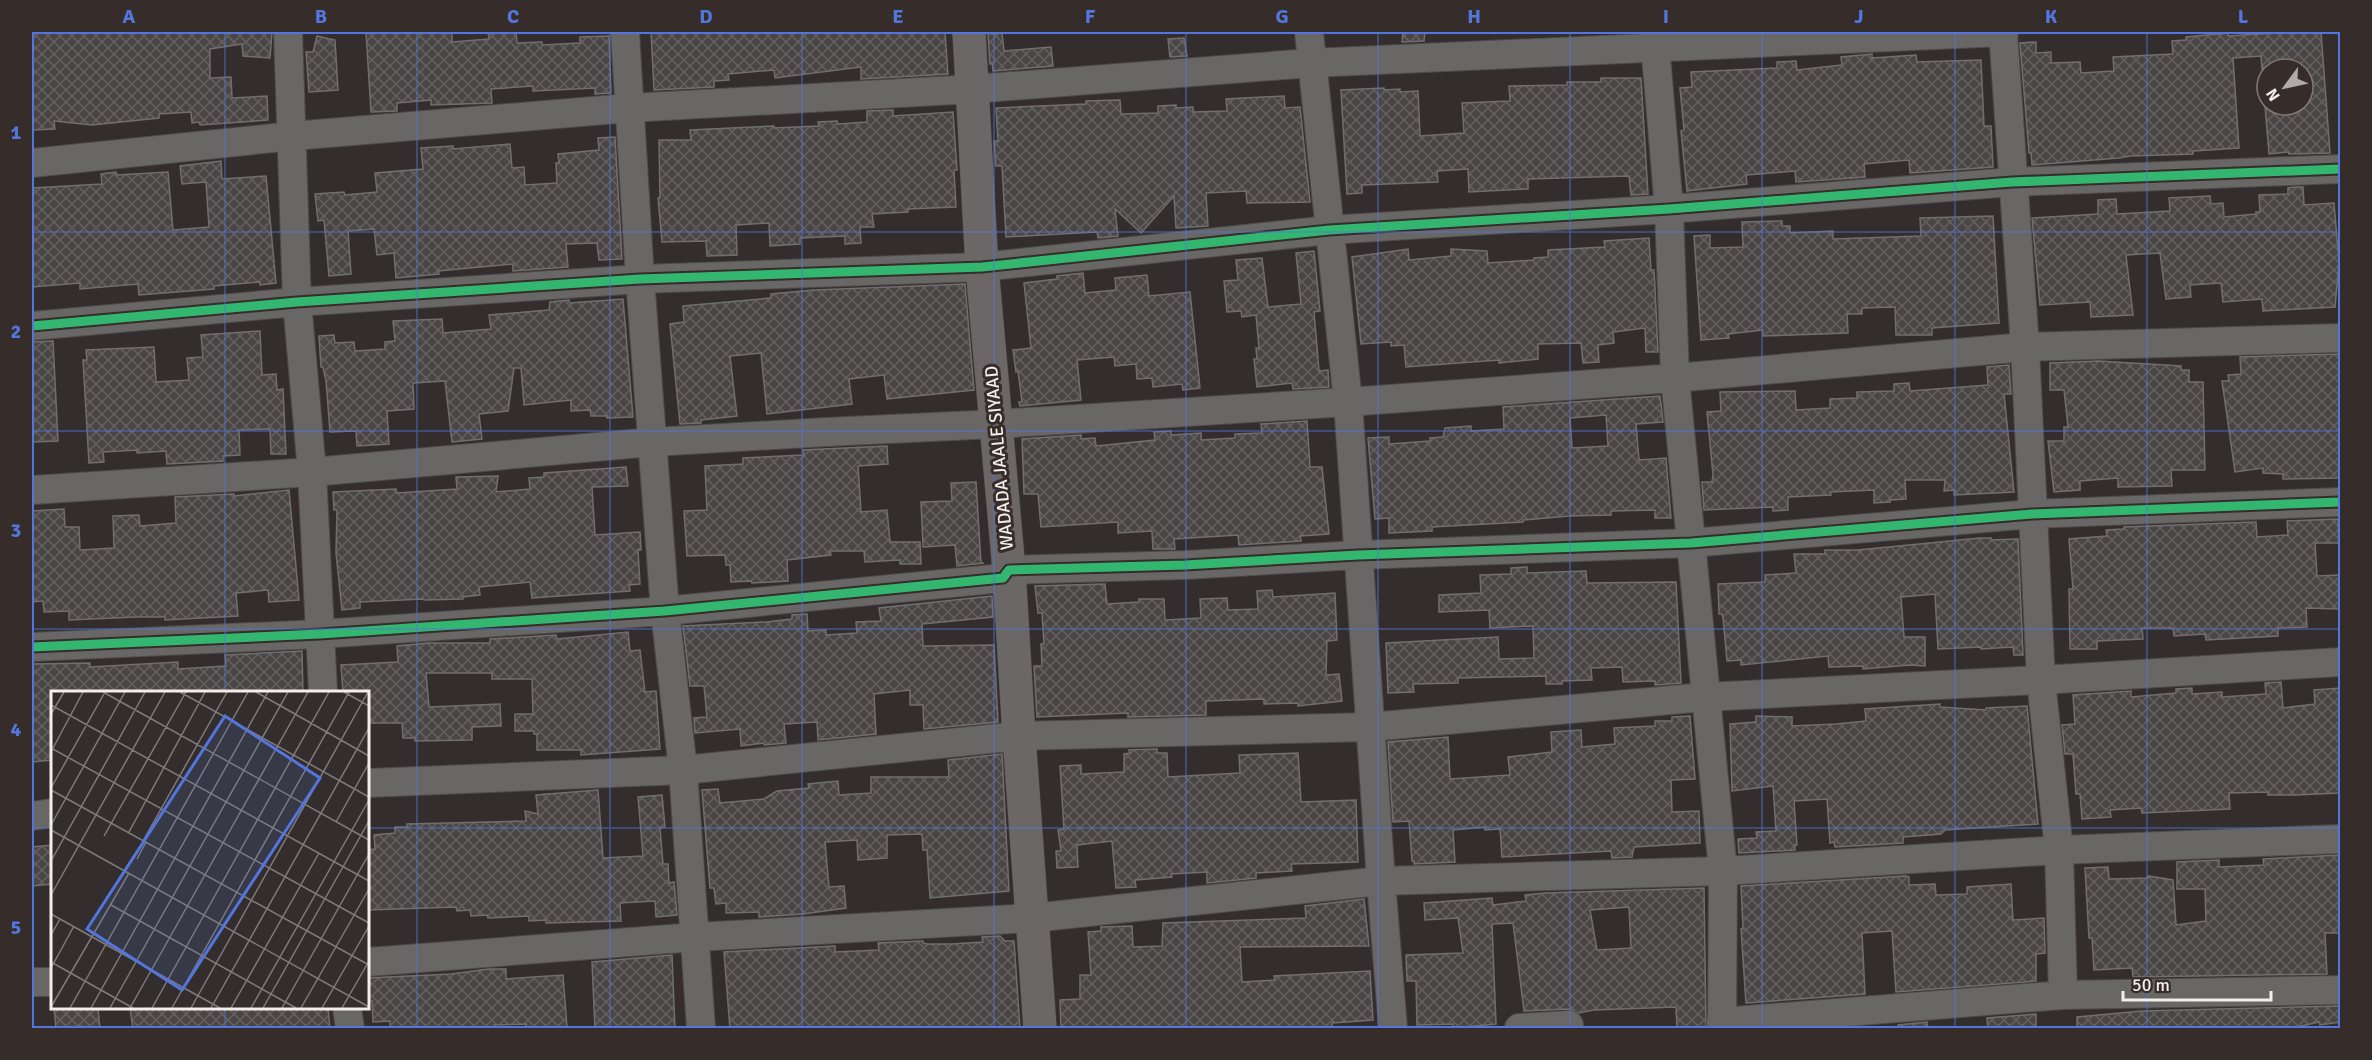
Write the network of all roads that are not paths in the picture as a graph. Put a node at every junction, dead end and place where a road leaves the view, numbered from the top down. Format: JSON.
{"nodes":[{"id":1,"x":288,"y":32,"type":"edge"},
{"id":2,"x":625,"y":32,"type":"edge"},
{"id":3,"x":969,"y":32,"type":"edge"},
{"id":4,"x":1309,"y":32,"type":"edge"},
{"id":5,"x":2003,"y":32,"type":"edge"},
{"id":6,"x":1654,"y":40,"type":"edge"},
{"id":7,"x":1311,"y":63,"type":"junction"},
{"id":8,"x":973,"y":89,"type":"junction"},
{"id":9,"x":629,"y":108,"type":"junction"},
{"id":10,"x":293,"y":136,"type":"junction"},
{"id":11,"x":32,"y":163,"type":"edge"},
{"id":12,"x":2340,"y":169,"type":"edge"},
{"id":13,"x":2012,"y":182,"type":"junction"},
{"id":14,"x":1670,"y":209,"type":"junction"},
{"id":15,"x":1329,"y":230,"type":"junction"},
{"id":16,"x":982,"y":267,"type":"junction"},
{"id":17,"x":640,"y":279,"type":"junction"},
{"id":18,"x":297,"y":302,"type":"junction"},
{"id":19,"x":32,"y":326,"type":"edge"},
{"id":20,"x":2340,"y":338,"type":"edge"},
{"id":21,"x":2025,"y":347,"type":"junction"},
{"id":22,"x":1675,"y":378,"type":"junction"},
{"id":23,"x":1348,"y":402,"type":"junction"},
{"id":24,"x":996,"y":424,"type":"junction"},
{"id":25,"x":653,"y":442,"type":"junction"},
{"id":26,"x":312,"y":472,"type":"junction"},
{"id":27,"x":32,"y":490,"type":"edge"},
{"id":28,"x":2340,"y":502,"type":"edge"},
{"id":29,"x":2032,"y":514,"type":"junction"},
{"id":30,"x":1691,"y":543,"type":"junction"},
{"id":31,"x":1358,"y":555,"type":"junction"},
{"id":32,"x":1009,"y":570,"type":"junction"},
{"id":33,"x":664,"y":611,"type":"junction"},
{"id":34,"x":320,"y":634,"type":"junction"},
{"id":35,"x":32,"y":647,"type":"edge"},
{"id":36,"x":2340,"y":662,"type":"edge"},
{"id":37,"x":2041,"y":680,"type":"junction"},
{"id":38,"x":324,"y":691,"type":"edge"},
{"id":39,"x":1705,"y":697,"type":"junction"},
{"id":40,"x":1370,"y":727,"type":"junction"},
{"id":41,"x":1019,"y":736,"type":"junction"},
{"id":42,"x":682,"y":770,"type":"junction"},
{"id":43,"x":369,"y":783,"type":"edge"},
{"id":44,"x":51,"y":813,"type":"edge"},
{"id":45,"x":32,"y":816,"type":"edge"},
{"id":46,"x":2340,"y":839,"type":"edge"},
{"id":47,"x":2059,"y":850,"type":"junction"},
{"id":48,"x":1723,"y":871,"type":"junction"},
{"id":49,"x":1381,"y":881,"type":"junction"},
{"id":50,"x":1032,"y":918,"type":"junction"},
{"id":51,"x":696,"y":938,"type":"junction"},
{"id":52,"x":369,"y":963,"type":"edge"},
{"id":53,"x":32,"y":982,"type":"edge"},
{"id":54,"x":51,"y":982,"type":"edge"},
{"id":55,"x":2340,"y":990,"type":"edge"},
{"id":56,"x":2063,"y":995,"type":"junction"},
{"id":57,"x":347,"y":1009,"type":"edge"},
{"id":58,"x":1569,"y":1024,"type":"dead end"},
{"id":59,"x":1722,"y":1025,"type":"edge"},
{"id":60,"x":350,"y":1029,"type":"edge"},
{"id":61,"x":701,"y":1029,"type":"edge"},
{"id":62,"x":1040,"y":1029,"type":"edge"},
{"id":63,"x":1393,"y":1029,"type":"edge"},
{"id":64,"x":1519,"y":1029,"type":"edge"}],
"edges":[{"from":1,"to":10,"type":"street"},
{"from":2,"to":9,"type":"street"},
{"from":3,"to":8,"type":"main road","name":"WADADA JAALE SIYAAD"},
{"from":4,"to":7,"type":"street"},
{"from":5,"to":6,"type":"street"},
{"from":5,"to":13,"type":"street"},
{"from":6,"to":7,"type":"street"},
{"from":6,"to":14,"type":"street"},
{"from":7,"to":8,"type":"street"},
{"from":7,"to":15,"type":"street"},
{"from":8,"to":9,"type":"street"},
{"from":8,"to":16,"type":"main road","name":"WADADA JAALE SIYAAD"},
{"from":9,"to":10,"type":"street"},
{"from":9,"to":17,"type":"street"},
{"from":10,"to":11,"type":"street"},
{"from":10,"to":18,"type":"street"},
{"from":12,"to":13,"type":"street"},
{"from":13,"to":14,"type":"street"},
{"from":13,"to":21,"type":"street"},
{"from":14,"to":15,"type":"street"},
{"from":14,"to":22,"type":"street"},
{"from":15,"to":16,"type":"street"},
{"from":15,"to":23,"type":"street"},
{"from":16,"to":17,"type":"street"},
{"from":16,"to":24,"type":"main road","name":"WADADA JAALE SIYAAD"},
{"from":17,"to":18,"type":"street"},
{"from":17,"to":25,"type":"street"},
{"from":18,"to":19,"type":"street"},
{"from":18,"to":26,"type":"street"},
{"from":20,"to":21,"type":"street"},
{"from":21,"to":22,"type":"street"},
{"from":21,"to":29,"type":"street"},
{"from":22,"to":23,"type":"street"},
{"from":22,"to":30,"type":"street"},
{"from":23,"to":24,"type":"street"},
{"from":23,"to":31,"type":"street"},
{"from":24,"to":25,"type":"street"},
{"from":24,"to":32,"type":"main road","name":"WADADA JAALE SIYAAD"},
{"from":25,"to":26,"type":"street"},
{"from":25,"to":33,"type":"street"},
{"from":26,"to":27,"type":"street"},
{"from":26,"to":34,"type":"street"},
{"from":28,"to":29,"type":"street"},
{"from":29,"to":30,"type":"street"},
{"from":29,"to":37,"type":"street"},
{"from":30,"to":31,"type":"street"},
{"from":30,"to":39,"type":"street"},
{"from":31,"to":32,"type":"street"},
{"from":31,"to":40,"type":"street"},
{"from":32,"to":33,"type":"street"},
{"from":32,"to":41,"type":"main road","name":"WADADA JAALE SIYAAD"},
{"from":33,"to":34,"type":"street"},
{"from":33,"to":42,"type":"street"},
{"from":34,"to":35,"type":"street"},
{"from":34,"to":38,"type":"street"},
{"from":36,"to":37,"type":"street"},
{"from":37,"to":39,"type":"street"},
{"from":37,"to":47,"type":"street"},
{"from":39,"to":40,"type":"street"},
{"from":39,"to":48,"type":"street"},
{"from":40,"to":41,"type":"street"},
{"from":40,"to":49,"type":"street"},
{"from":41,"to":42,"type":"street"},
{"from":41,"to":50,"type":"main road","name":"WADADA JAALE SIYAAD"},
{"from":42,"to":43,"type":"street"},
{"from":42,"to":51,"type":"street"},
{"from":44,"to":45,"type":"street"},
{"from":46,"to":47,"type":"street"},
{"from":47,"to":48,"type":"street"},
{"from":47,"to":56,"type":"street"},
{"from":48,"to":49,"type":"street"},
{"from":48,"to":59,"type":"street"},
{"from":49,"to":50,"type":"street"},
{"from":49,"to":63,"type":"street"},
{"from":50,"to":51,"type":"street"},
{"from":50,"to":62,"type":"main road","name":"WADADA JAALE SIYAAD"},
{"from":51,"to":52,"type":"street"},
{"from":51,"to":61,"type":"street"},
{"from":53,"to":54,"type":"street"},
{"from":55,"to":56,"type":"street"},
{"from":56,"to":59,"type":"street"},
{"from":57,"to":60,"type":"street"},
{"from":58,"to":64,"type":"street"}]}
